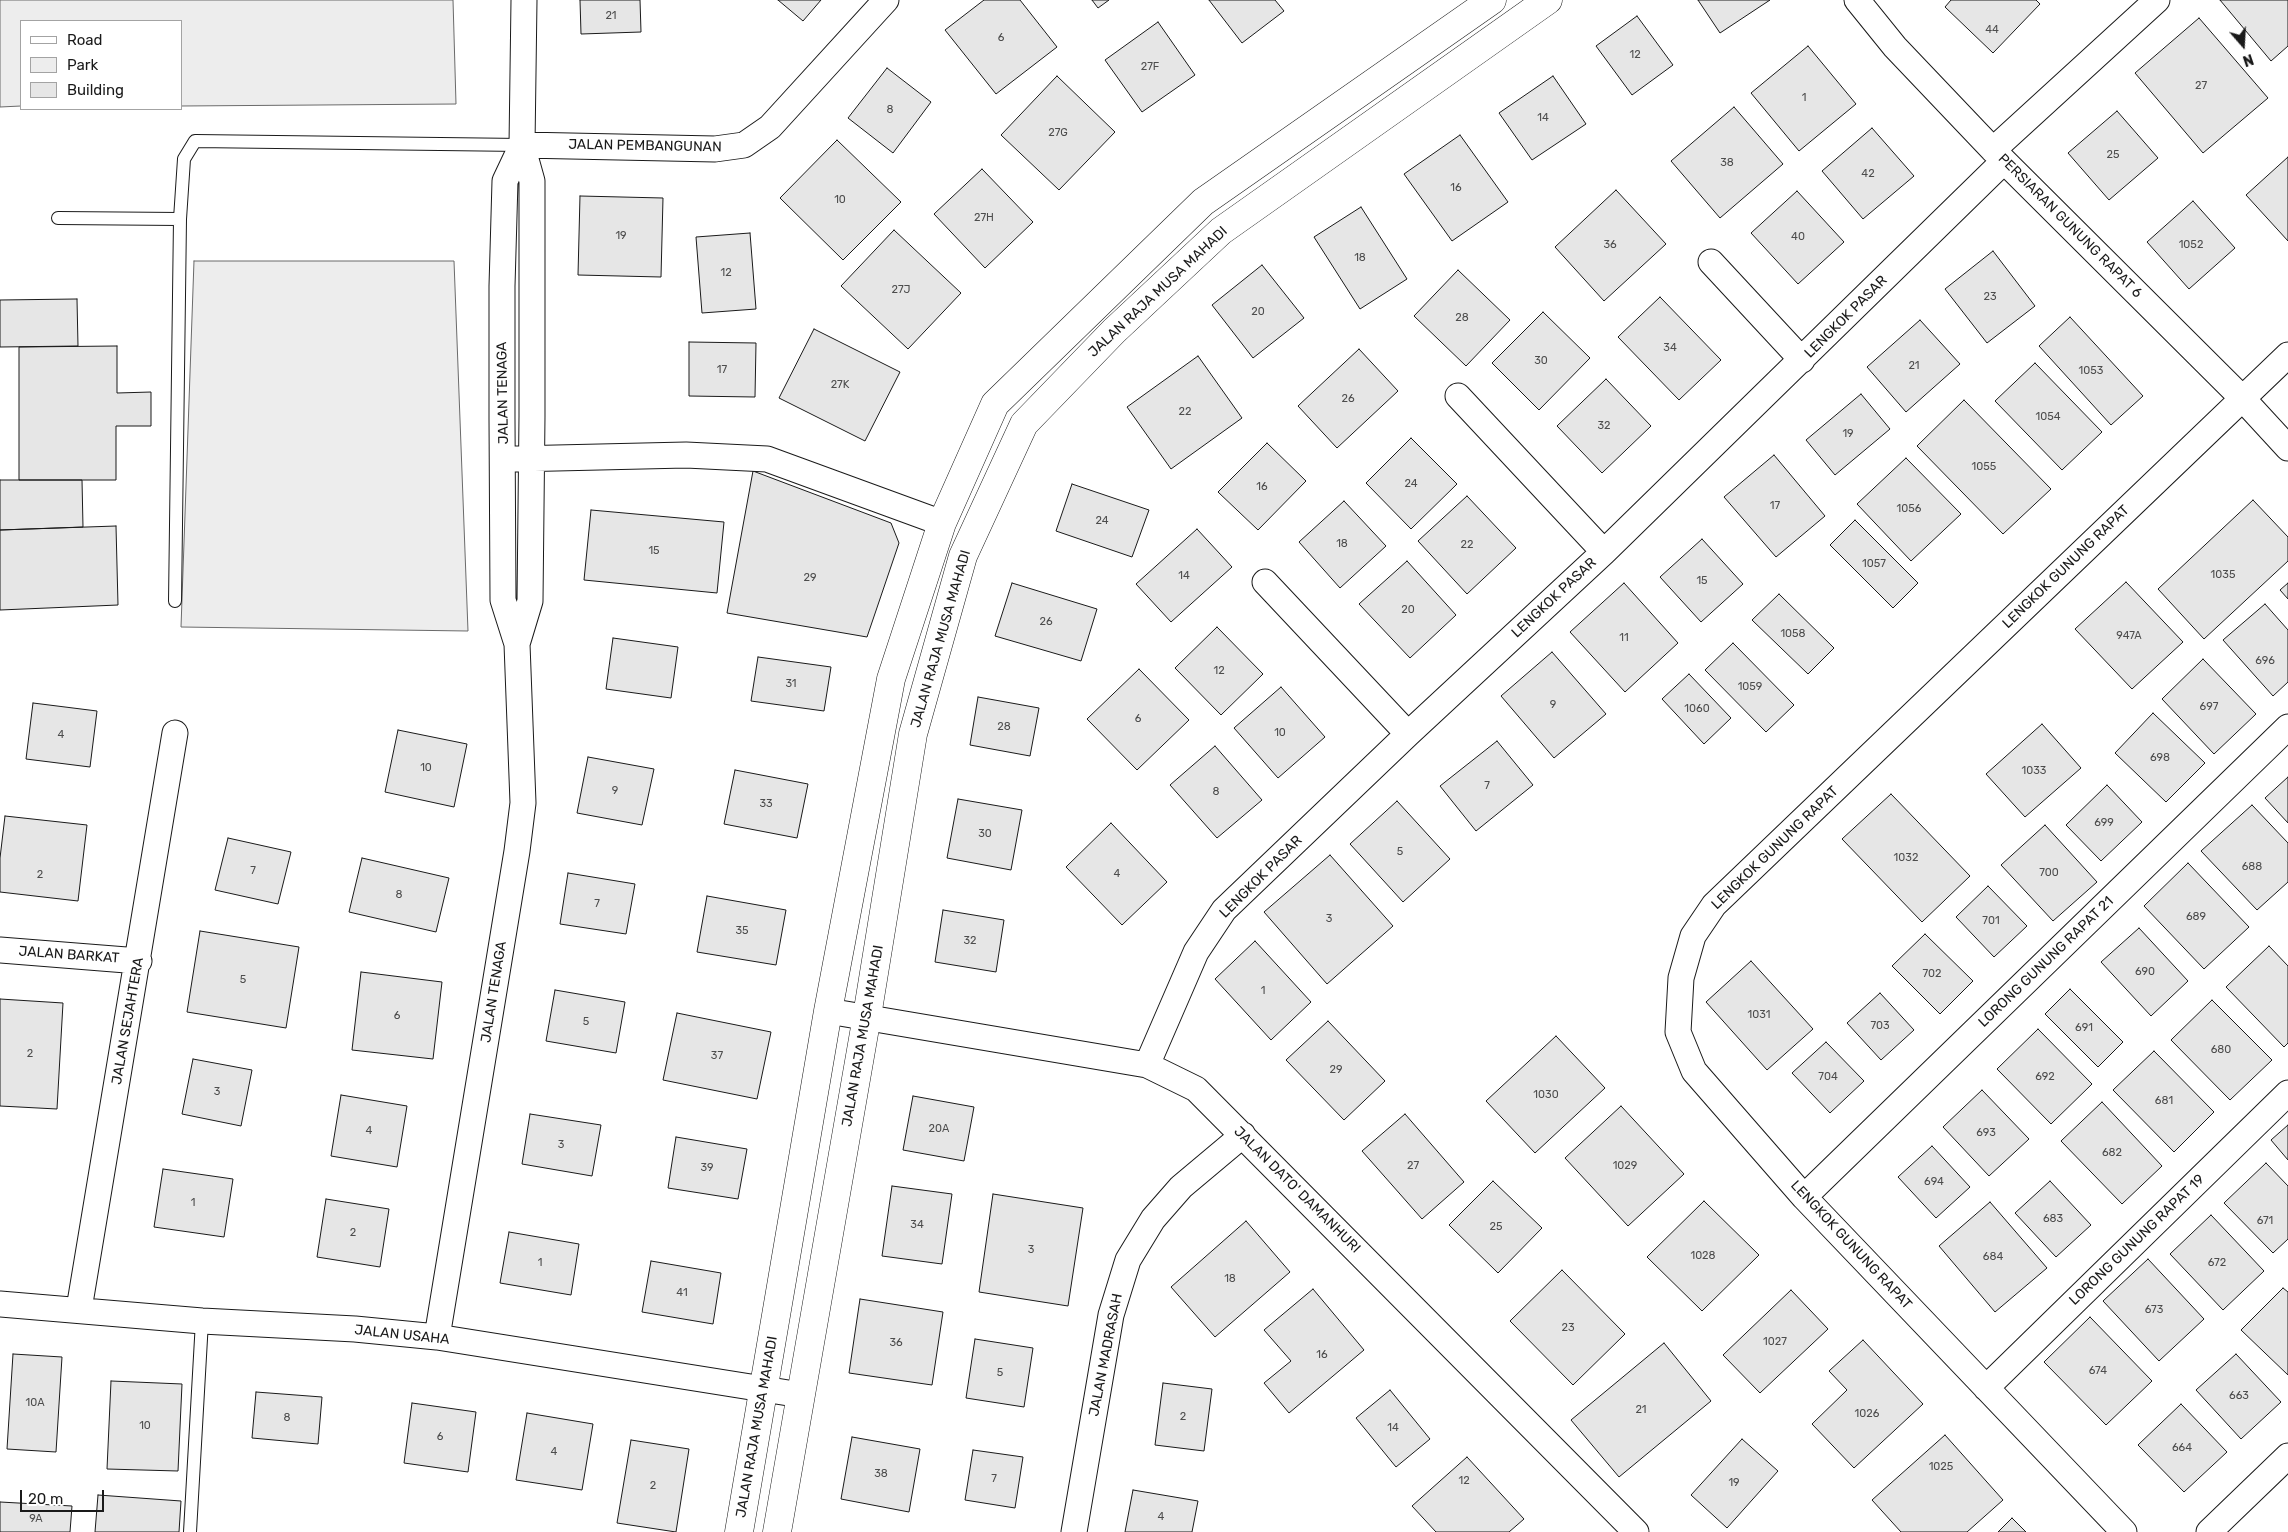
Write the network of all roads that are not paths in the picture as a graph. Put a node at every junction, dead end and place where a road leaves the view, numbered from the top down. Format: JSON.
{"nodes":[{"id":1,"x":524,"y":0,"type":"edge"},
{"id":2,"x":886,"y":0,"type":"edge"},
{"id":3,"x":1492,"y":0,"type":"edge"},
{"id":4,"x":1548,"y":0,"type":"edge"},
{"id":5,"x":1857,"y":0,"type":"edge"},
{"id":6,"x":2158,"y":0,"type":"edge"},
{"id":7,"x":522,"y":145,"type":"junction"},
{"id":8,"x":1999,"y":155,"type":"junction"},
{"id":9,"x":58,"y":218,"type":"dead end"},
{"id":10,"x":180,"y":219,"type":"junction"},
{"id":11,"x":1711,"y":262,"type":"dead end"},
{"id":12,"x":502,"y":286,"type":"junction"},
{"id":13,"x":530,"y":287,"type":"junction"},
{"id":14,"x":502,"y":351,"type":"junction"},
{"id":15,"x":531,"y":351,"type":"junction"},
{"id":16,"x":2288,"y":355,"type":"edge"},
{"id":17,"x":1802,"y":360,"type":"junction"},
{"id":18,"x":1458,"y":396,"type":"dead end"},
{"id":19,"x":2242,"y":398,"type":"junction"},
{"id":20,"x":2288,"y":448,"type":"edge"},
{"id":21,"x":531,"y":459,"type":"junction"},
{"id":22,"x":504,"y":460,"type":"junction"},
{"id":23,"x":942,"y":523,"type":"junction"},
{"id":24,"x":504,"y":536,"type":"junction"},
{"id":25,"x":530,"y":536,"type":"junction"},
{"id":26,"x":1604,"y":552,"type":"junction"},
{"id":27,"x":1266,"y":582,"type":"dead end"},
{"id":28,"x":175,"y":601,"type":"dead end"},
{"id":29,"x":517,"y":644,"type":"junction"},
{"id":30,"x":2288,"y":727,"type":"edge"},
{"id":31,"x":175,"y":733,"type":"dead end"},
{"id":32,"x":1408,"y":734,"type":"junction"},
{"id":33,"x":0,"y":950,"type":"edge"},
{"id":34,"x":139,"y":960,"type":"junction"},
{"id":35,"x":828,"y":1011,"type":"junction"},
{"id":36,"x":867,"y":1016,"type":"junction"},
{"id":37,"x":1147,"y":1065,"type":"junction"},
{"id":38,"x":2288,"y":1093,"type":"edge"},
{"id":39,"x":1243,"y":1135,"type":"junction"},
{"id":40,"x":1804,"y":1197,"type":"junction"},
{"id":41,"x":0,"y":1304,"type":"edge"},
{"id":42,"x":79,"y":1309,"type":"junction"},
{"id":43,"x":202,"y":1321,"type":"junction"},
{"id":44,"x":438,"y":1337,"type":"junction"},
{"id":45,"x":1986,"y":1388,"type":"junction"},
{"id":46,"x":764,"y":1390,"type":"junction"},
{"id":47,"x":801,"y":1395,"type":"junction"},
{"id":48,"x":2288,"y":1456,"type":"edge"},
{"id":49,"x":190,"y":1532,"type":"edge"},
{"id":50,"x":739,"y":1532,"type":"edge"},
{"id":51,"x":777,"y":1532,"type":"edge"},
{"id":52,"x":1074,"y":1532,"type":"edge"},
{"id":53,"x":1636,"y":1532,"type":"edge"},
{"id":54,"x":2124,"y":1532,"type":"edge"},
{"id":55,"x":2209,"y":1532,"type":"edge"}],
"edges":[{"from":1,"to":7,"type":"street","name":"JALAN TENAGA"},
{"from":2,"to":7,"type":"street","name":"JALAN PEMBANGUNAN"},
{"from":3,"to":23,"type":"main road","name":"JALAN RAJA MUSA MAHADI"},
{"from":4,"to":36,"type":"main road","name":"JALAN RAJA MUSA MAHADI"},
{"from":5,"to":8,"type":"street","name":"PERSIARAN GUNUNG RAPAT 6"},
{"from":6,"to":8,"type":"street","name":"LENGKOK PASAR"},
{"from":7,"to":10,"type":"lane"},
{"from":7,"to":12,"type":"street","name":"JALAN TENAGA"},
{"from":7,"to":13,"type":"street","name":"JALAN TENAGA"},
{"from":8,"to":17,"type":"street","name":"LENGKOK PASAR"},
{"from":8,"to":19,"type":"street","name":"PERSIARAN GUNUNG RAPAT 6"},
{"from":9,"to":10,"type":"lane"},
{"from":10,"to":28,"type":"lane"},
{"from":11,"to":17,"type":"street"},
{"from":12,"to":13,"type":"street"},
{"from":12,"to":14,"type":"street","name":"JALAN TENAGA"},
{"from":13,"to":15,"type":"street","name":"JALAN TENAGA"},
{"from":14,"to":15,"type":"street"},
{"from":14,"to":22,"type":"street","name":"JALAN TENAGA"},
{"from":15,"to":21,"type":"street","name":"JALAN TENAGA"},
{"from":16,"to":19,"type":"street","name":"LENGKOK GUNUNG RAPAT"},
{"from":17,"to":26,"type":"street","name":"LENGKOK PASAR"},
{"from":18,"to":26,"type":"street"},
{"from":19,"to":20,"type":"street","name":"PERSIARAN GUNUNG RAPAT 6"},
{"from":19,"to":40,"type":"street","name":"LENGKOK GUNUNG RAPAT"},
{"from":21,"to":22,"type":"street"},
{"from":21,"to":23,"type":"street"},
{"from":21,"to":25,"type":"street","name":"JALAN TENAGA"},
{"from":22,"to":24,"type":"street","name":"JALAN TENAGA"},
{"from":23,"to":35,"type":"main road","name":"JALAN RAJA MUSA MAHADI"},
{"from":24,"to":25,"type":"street"},
{"from":24,"to":29,"type":"street","name":"JALAN TENAGA"},
{"from":25,"to":29,"type":"street","name":"JALAN TENAGA"},
{"from":26,"to":32,"type":"street","name":"LENGKOK PASAR"},
{"from":27,"to":32,"type":"street"},
{"from":29,"to":44,"type":"street","name":"JALAN TENAGA"},
{"from":30,"to":40,"type":"street","name":"LORONG GUNUNG RAPAT 21"},
{"from":31,"to":34,"type":"street","name":"JALAN SEJAHTERA"},
{"from":32,"to":37,"type":"street","name":"LENGKOK PASAR"},
{"from":33,"to":34,"type":"street","name":"JALAN BARKAT"},
{"from":34,"to":42,"type":"street","name":"JALAN SEJAHTERA"},
{"from":35,"to":36,"type":"street","name":"JALAN DATO' DAMANHURI"},
{"from":35,"to":46,"type":"main road","name":"JALAN RAJA MUSA MAHADI"},
{"from":36,"to":37,"type":"street","name":"JALAN DATO' DAMANHURI"},
{"from":36,"to":47,"type":"main road","name":"JALAN RAJA MUSA MAHADI"},
{"from":37,"to":39,"type":"street","name":"JALAN DATO' DAMANHURI"},
{"from":38,"to":45,"type":"street","name":"LORONG GUNUNG RAPAT 19"},
{"from":39,"to":52,"type":"street","name":"JALAN MADRASAH"},
{"from":39,"to":53,"type":"street","name":"JALAN DATO' DAMANHURI"},
{"from":40,"to":45,"type":"street","name":"LENGKOK GUNUNG RAPAT"},
{"from":41,"to":42,"type":"street","name":"JALAN USAHA"},
{"from":42,"to":43,"type":"street","name":"JALAN USAHA"},
{"from":43,"to":44,"type":"street","name":"JALAN USAHA"},
{"from":43,"to":49,"type":"lane"},
{"from":44,"to":46,"type":"street","name":"JALAN USAHA"},
{"from":45,"to":54,"type":"street","name":"LENGKOK GUNUNG RAPAT"},
{"from":46,"to":47,"type":"street","name":"JALAN USAHA"},
{"from":46,"to":50,"type":"main road","name":"JALAN RAJA MUSA MAHADI"},
{"from":47,"to":51,"type":"main road","name":"JALAN RAJA MUSA MAHADI"},
{"from":48,"to":55,"type":"street"}]}
